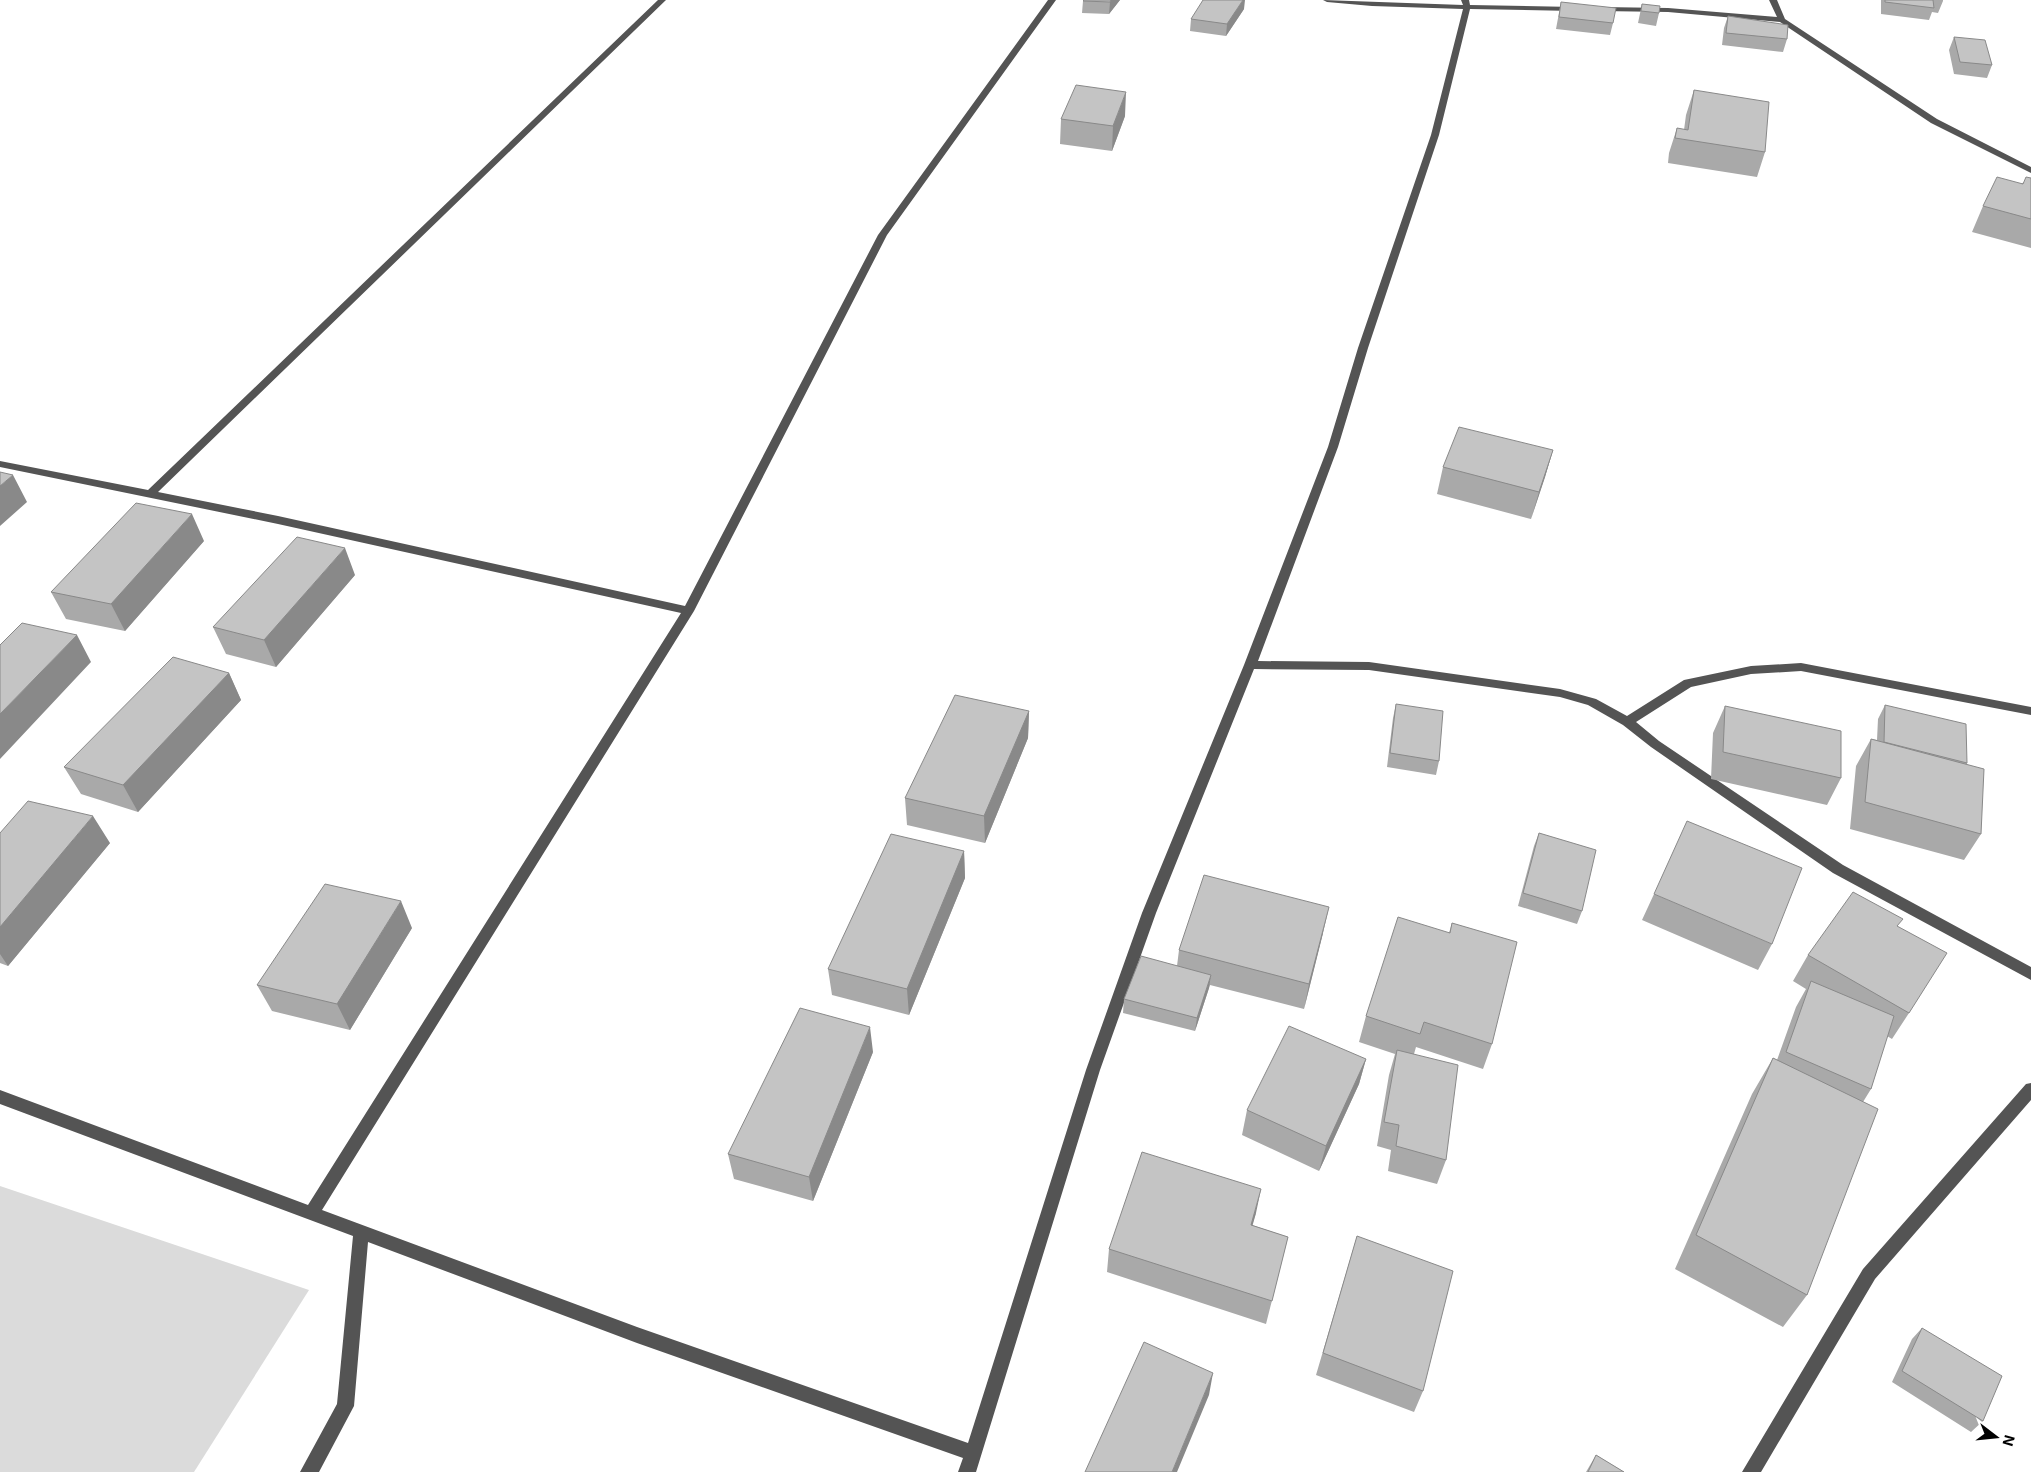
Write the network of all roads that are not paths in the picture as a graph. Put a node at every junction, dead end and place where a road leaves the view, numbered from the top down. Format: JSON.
{"nodes":[{"id":1,"x":662,"y":0,"type":"edge"},
{"id":2,"x":1052,"y":0,"type":"edge"},
{"id":3,"x":1327,"y":0,"type":"edge"},
{"id":4,"x":1773,"y":0,"type":"edge"},
{"id":5,"x":1466,"y":3,"type":"edge"},
{"id":6,"x":1582,"y":9,"type":"edge"},
{"id":7,"x":1592,"y":9,"type":"edge"},
{"id":8,"x":1782,"y":20,"type":"junction"},
{"id":9,"x":2031,"y":170,"type":"edge"},
{"id":10,"x":0,"y":464,"type":"edge"},
{"id":11,"x":150,"y":494,"type":"junction"},
{"id":12,"x":688,"y":611,"type":"junction"},
{"id":13,"x":1250,"y":665,"type":"junction"},
{"id":14,"x":2031,"y":711,"type":"edge"},
{"id":15,"x":1627,"y":722,"type":"junction"},
{"id":16,"x":2031,"y":974,"type":"edge"},
{"id":17,"x":2031,"y":1089,"type":"edge"},
{"id":18,"x":0,"y":1097,"type":"edge"},
{"id":19,"x":312,"y":1213,"type":"junction"},
{"id":20,"x":361,"y":1232,"type":"junction"},
{"id":21,"x":972,"y":1453,"type":"junction"},
{"id":22,"x":309,"y":1472,"type":"edge"},
{"id":23,"x":967,"y":1472,"type":"edge"},
{"id":24,"x":1751,"y":1472,"type":"edge"}],
"edges":[{"from":1,"to":11,"type":"street"},
{"from":2,"to":12,"type":"street"},
{"from":3,"to":5,"type":"street"},
{"from":4,"to":8,"type":"street"},
{"from":5,"to":6,"type":"street"},
{"from":5,"to":13,"type":"street"},
{"from":7,"to":8,"type":"street"},
{"from":8,"to":9,"type":"street"},
{"from":10,"to":11,"type":"street"},
{"from":11,"to":12,"type":"street"},
{"from":12,"to":19,"type":"street"},
{"from":13,"to":15,"type":"street"},
{"from":13,"to":21,"type":"street"},
{"from":14,"to":15,"type":"street"},
{"from":15,"to":16,"type":"street"},
{"from":17,"to":24,"type":"street"},
{"from":18,"to":19,"type":"street"},
{"from":19,"to":20,"type":"street"},
{"from":20,"to":21,"type":"street"},
{"from":20,"to":22,"type":"street"},
{"from":21,"to":23,"type":"street"}]}
